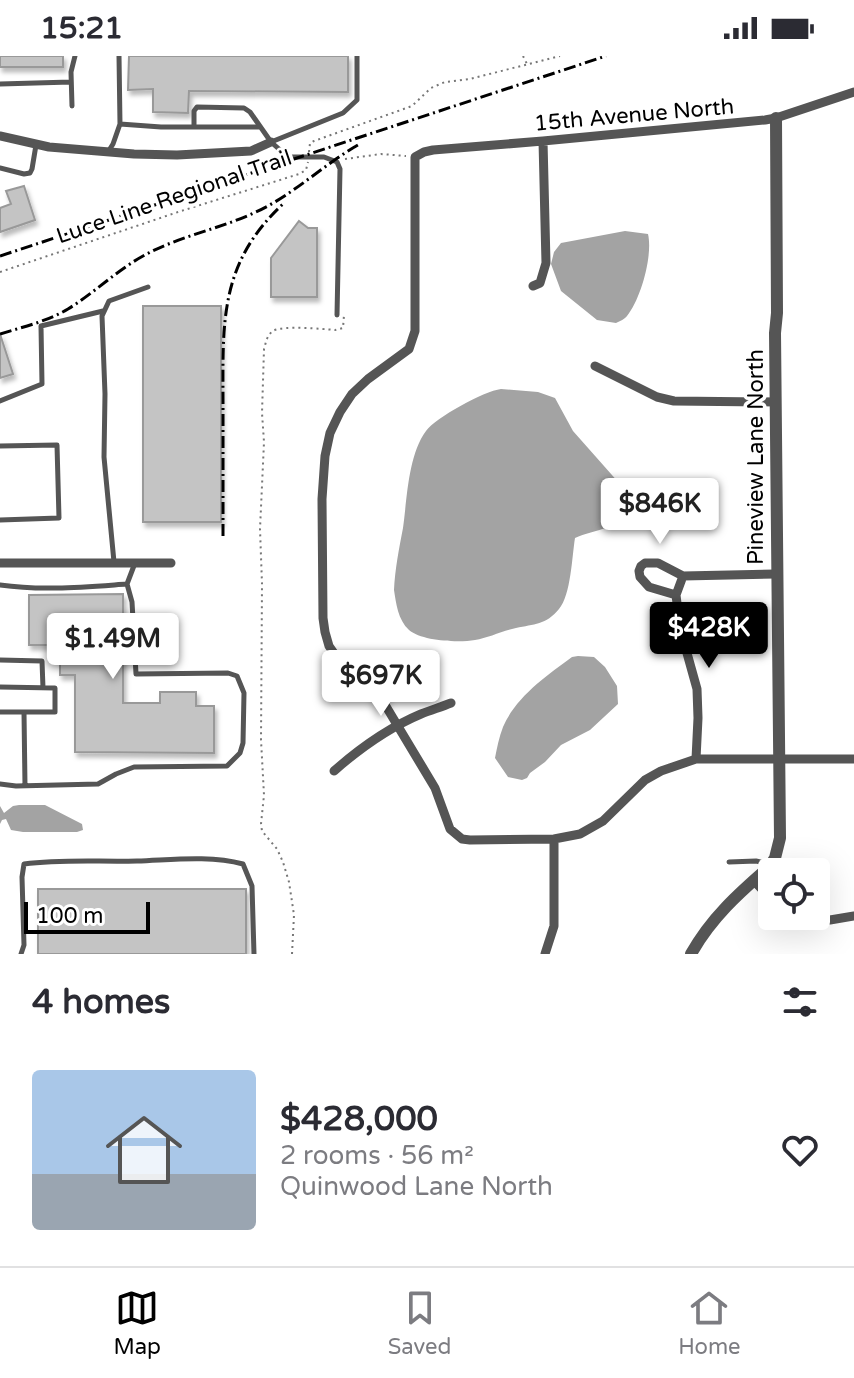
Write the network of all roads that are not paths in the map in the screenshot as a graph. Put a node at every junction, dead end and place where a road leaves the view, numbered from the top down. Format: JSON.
{"nodes":[{"id":1,"x":75,"y":56,"type":"edge"},
{"id":2,"x":119,"y":56,"type":"edge"},
{"id":3,"x":357,"y":56,"type":"edge"},
{"id":4,"x":71,"y":82,"type":"junction"},
{"id":5,"x":0,"y":84,"type":"edge"},
{"id":6,"x":854,"y":92,"type":"edge"},
{"id":7,"x":72,"y":106,"type":"dead end"},
{"id":8,"x":776,"y":118,"type":"junction"},
{"id":9,"x":120,"y":124,"type":"junction"},
{"id":10,"x":194,"y":127,"type":"junction"},
{"id":11,"x":260,"y":127,"type":"junction"},
{"id":12,"x":0,"y":136,"type":"edge"},
{"id":13,"x":543,"y":141,"type":"junction"},
{"id":14,"x":271,"y":142,"type":"junction"},
{"id":15,"x":36,"y":144,"type":"junction"},
{"id":16,"x":108,"y":153,"type":"junction"},
{"id":17,"x":0,"y":168,"type":"edge"},
{"id":18,"x":533,"y":286,"type":"dead end"},
{"id":19,"x":148,"y":287,"type":"dead end"},
{"id":20,"x":104,"y":310,"type":"junction"},
{"id":21,"x":337,"y":315,"type":"dead end"},
{"id":22,"x":595,"y":366,"type":"dead end"},
{"id":23,"x":0,"y":401,"type":"edge"},
{"id":24,"x":775,"y":402,"type":"junction"},
{"id":25,"x":0,"y":446,"type":"edge"},
{"id":26,"x":0,"y":520,"type":"edge"},
{"id":27,"x":0,"y":563,"type":"edge"},
{"id":28,"x":114,"y":563,"type":"junction"},
{"id":29,"x":135,"y":563,"type":"junction"},
{"id":30,"x":171,"y":563,"type":"dead end"},
{"id":31,"x":776,"y":574,"type":"junction"},
{"id":32,"x":683,"y":576,"type":"junction"},
{"id":33,"x":127,"y":584,"type":"junction"},
{"id":34,"x":0,"y":585,"type":"edge"},
{"id":35,"x":676,"y":595,"type":"junction"},
{"id":36,"x":0,"y":660,"type":"edge"},
{"id":37,"x":0,"y":687,"type":"edge"},
{"id":38,"x":43,"y":688,"type":"junction"},
{"id":39,"x":451,"y":703,"type":"dead end"},
{"id":40,"x":0,"y":712,"type":"edge"},
{"id":41,"x":24,"y":712,"type":"junction"},
{"id":42,"x":398,"y":727,"type":"junction"},
{"id":43,"x":696,"y":759,"type":"junction"},
{"id":44,"x":779,"y":759,"type":"junction"},
{"id":45,"x":854,"y":759,"type":"edge"},
{"id":46,"x":334,"y":771,"type":"dead end"},
{"id":47,"x":0,"y":784,"type":"edge"},
{"id":48,"x":25,"y":786,"type":"junction"},
{"id":49,"x":554,"y":839,"type":"junction"},
{"id":50,"x":773,"y":858,"type":"edge"},
{"id":51,"x":758,"y":861,"type":"edge"},
{"id":52,"x":729,"y":862,"type":"dead end"},
{"id":53,"x":758,"y":875,"type":"edge"},
{"id":54,"x":753,"y":880,"type":"junction"},
{"id":55,"x":758,"y":885,"type":"edge"},
{"id":56,"x":854,"y":916,"type":"edge"},
{"id":57,"x":830,"y":920,"type":"edge"},
{"id":58,"x":21,"y":954,"type":"edge"},
{"id":59,"x":254,"y":954,"type":"edge"},
{"id":60,"x":545,"y":954,"type":"edge"},
{"id":61,"x":691,"y":954,"type":"edge"}],
"edges":[{"from":1,"to":4,"type":"lane"},
{"from":2,"to":9,"type":"lane"},
{"from":3,"to":14,"type":"lane"},
{"from":4,"to":5,"type":"lane"},
{"from":4,"to":7,"type":"lane"},
{"from":6,"to":8,"type":"street","name":"15th Avenue North"},
{"from":8,"to":13,"type":"street","name":"15th Avenue North"},
{"from":8,"to":24,"type":"street","name":"Pineview Lane North"},
{"from":9,"to":10,"type":"lane"},
{"from":9,"to":16,"type":"lane"},
{"from":10,"to":11,"type":"lane"},
{"from":10,"to":11,"type":"lane"},
{"from":11,"to":14,"type":"lane"},
{"from":12,"to":15,"type":"street"},
{"from":13,"to":18,"type":"street"},
{"from":13,"to":42,"type":"street","name":"15th Avenue North"},
{"from":14,"to":16,"type":"street"},
{"from":14,"to":21,"type":"lane"},
{"from":15,"to":16,"type":"street"},
{"from":15,"to":17,"type":"lane"},
{"from":19,"to":20,"type":"lane"},
{"from":20,"to":23,"type":"lane"},
{"from":20,"to":28,"type":"lane"},
{"from":22,"to":24,"type":"street"},
{"from":24,"to":31,"type":"street","name":"Pineview Lane North"},
{"from":25,"to":26,"type":"lane"},
{"from":27,"to":28,"type":"street"},
{"from":28,"to":29,"type":"street"},
{"from":29,"to":30,"type":"street"},
{"from":29,"to":33,"type":"lane"},
{"from":31,"to":32,"type":"street"},
{"from":31,"to":44,"type":"street","name":"Pineview Lane North"},
{"from":32,"to":35,"type":"street"},
{"from":32,"to":35,"type":"street"},
{"from":33,"to":34,"type":"lane"},
{"from":33,"to":48,"type":"lane"},
{"from":35,"to":43,"type":"street"},
{"from":36,"to":38,"type":"lane"},
{"from":37,"to":38,"type":"lane"},
{"from":38,"to":41,"type":"lane"},
{"from":39,"to":42,"type":"street"},
{"from":40,"to":41,"type":"lane"},
{"from":41,"to":48,"type":"lane"},
{"from":42,"to":46,"type":"street"},
{"from":42,"to":49,"type":"street"},
{"from":43,"to":44,"type":"street"},
{"from":43,"to":49,"type":"street"},
{"from":44,"to":45,"type":"street"},
{"from":44,"to":50,"type":"street","name":"Pineview Lane North"},
{"from":47,"to":48,"type":"lane"},
{"from":49,"to":60,"type":"street"},
{"from":51,"to":52,"type":"lane"},
{"from":53,"to":54,"type":"street"},
{"from":54,"to":55,"type":"street"},
{"from":54,"to":61,"type":"street"},
{"from":56,"to":57,"type":"street"},
{"from":58,"to":59,"type":"lane"}]}
